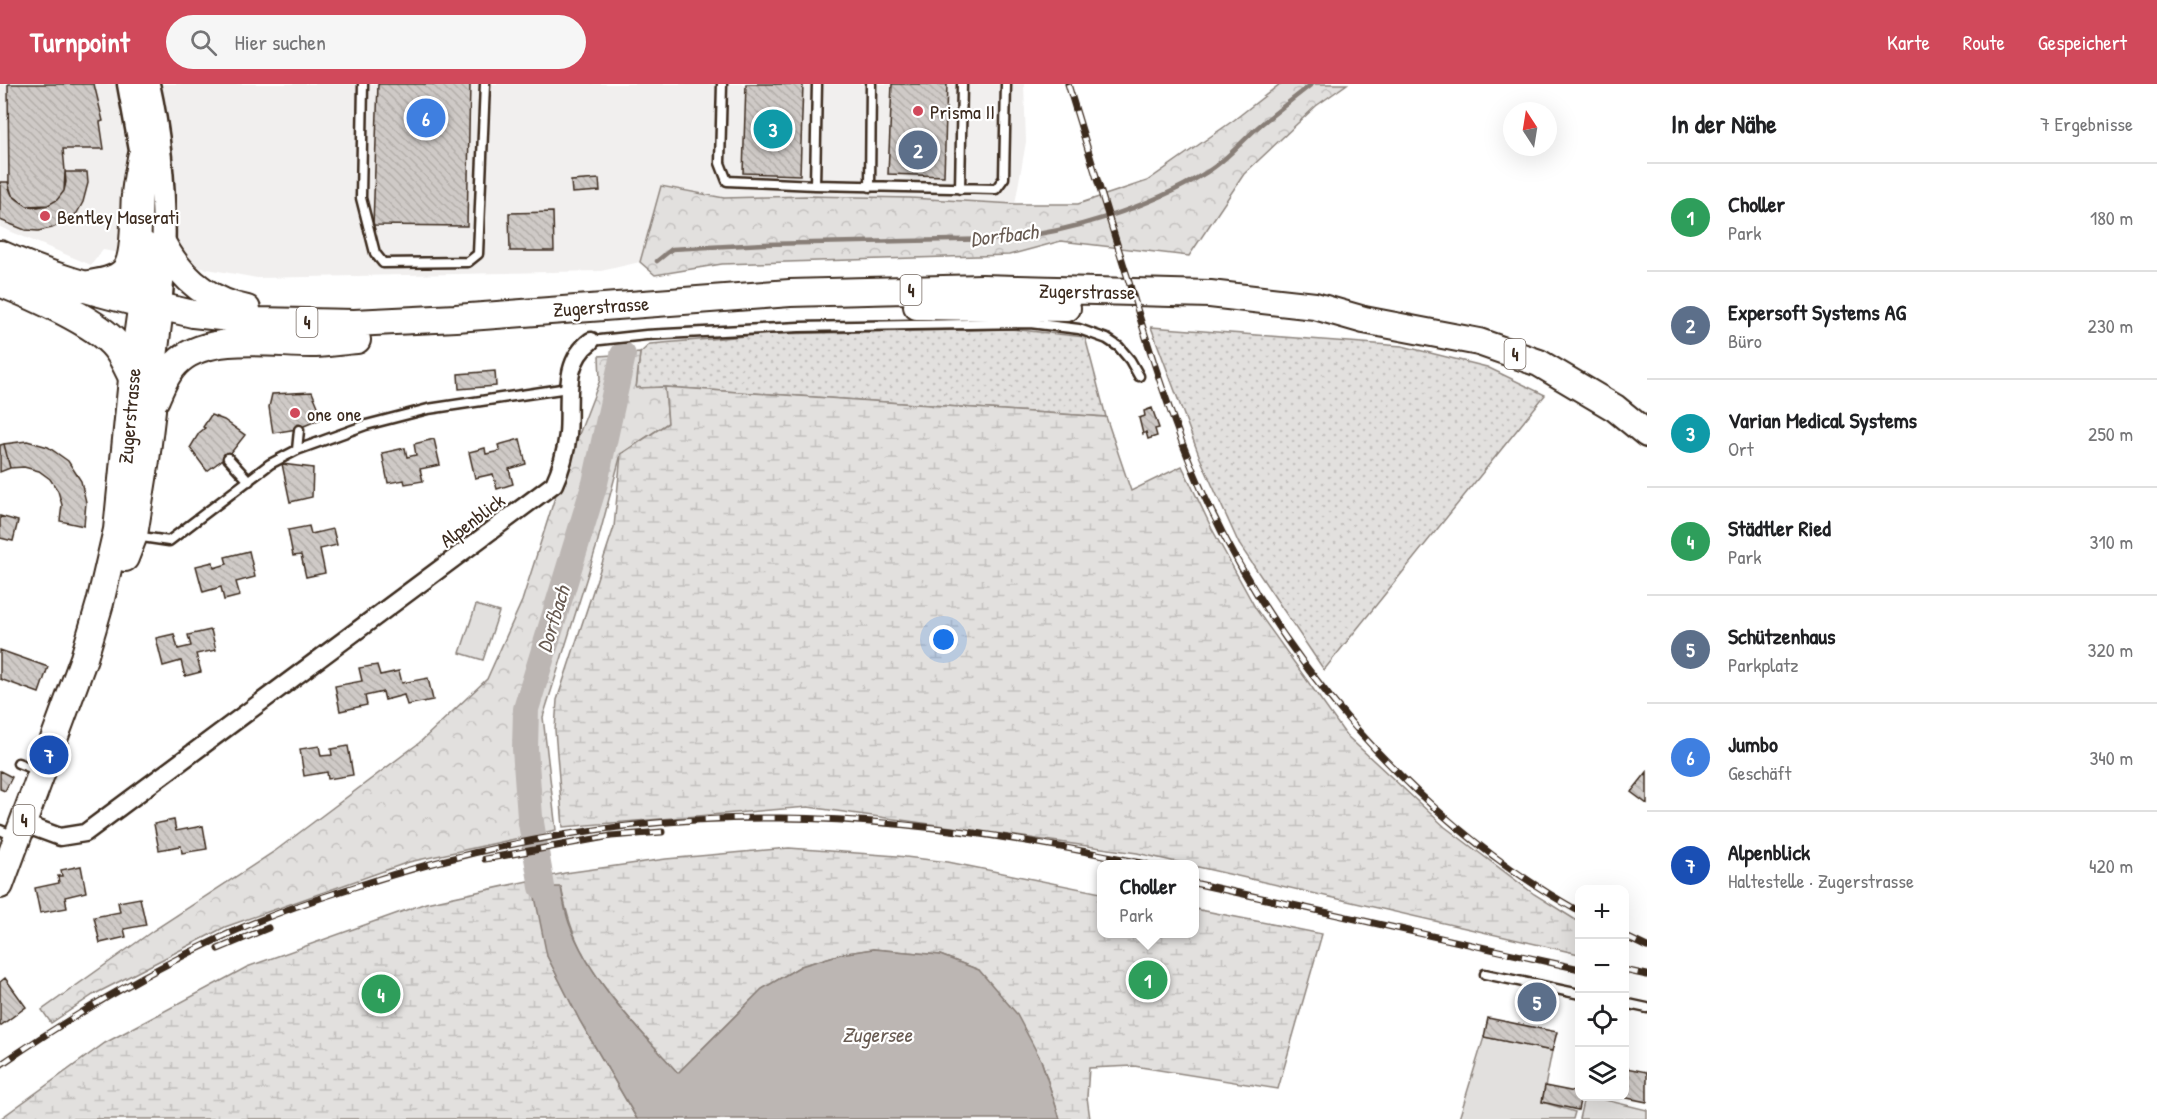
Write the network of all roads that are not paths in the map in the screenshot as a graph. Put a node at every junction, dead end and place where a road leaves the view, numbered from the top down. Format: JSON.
{"nodes":[{"id":1,"x":129,"y":84,"type":"edge"},
{"id":2,"x":148,"y":84,"type":"edge"},
{"id":3,"x":363,"y":84,"type":"edge"},
{"id":4,"x":484,"y":84,"type":"edge"},
{"id":5,"x":722,"y":84,"type":"edge"},
{"id":6,"x":816,"y":84,"type":"edge"},
{"id":7,"x":871,"y":84,"type":"edge"},
{"id":8,"x":962,"y":84,"type":"edge"},
{"id":9,"x":1006,"y":84,"type":"edge"},
{"id":10,"x":143,"y":158,"type":"junction"},
{"id":11,"x":815,"y":185,"type":"junction"},
{"id":12,"x":870,"y":187,"type":"junction"},
{"id":13,"x":960,"y":189,"type":"junction"},
{"id":14,"x":164,"y":246,"type":"junction"},
{"id":15,"x":0,"y":256,"type":"edge"},
{"id":16,"x":4,"y":283,"type":"edge"},
{"id":17,"x":83,"y":287,"type":"junction"},
{"id":18,"x":150,"y":312,"type":"junction"},
{"id":19,"x":456,"y":318,"type":"junction"},
{"id":20,"x":1364,"y":320,"type":"junction"},
{"id":21,"x":357,"y":340,"type":"junction"},
{"id":22,"x":591,"y":341,"type":"joint"},
{"id":23,"x":133,"y":375,"type":"junction"},
{"id":24,"x":1139,"y":376,"type":"dead end"},
{"id":25,"x":568,"y":388,"type":"junction"},
{"id":26,"x":152,"y":410,"type":"junction"},
{"id":27,"x":299,"y":430,"type":"dead end"},
{"id":28,"x":1647,"y":434,"type":"edge"},
{"id":29,"x":297,"y":450,"type":"junction"},
{"id":30,"x":228,"y":458,"type":"dead end"},
{"id":31,"x":249,"y":481,"type":"junction"},
{"id":32,"x":125,"y":533,"type":"junction"},
{"id":33,"x":18,"y":763,"type":"dead end"},
{"id":34,"x":42,"y":773,"type":"junction"},
{"id":35,"x":13,"y":830,"type":"edge"},
{"id":36,"x":0,"y":885,"type":"edge"},
{"id":37,"x":1485,"y":974,"type":"dead end"},
{"id":38,"x":1575,"y":993,"type":"edge"},
{"id":39,"x":1629,"y":1004,"type":"edge"},
{"id":40,"x":1647,"y":1008,"type":"edge"}],
"edges":[{"from":1,"to":10,"type":"street"},
{"from":2,"to":14,"type":"street"},
{"from":3,"to":4,"type":"lane"},
{"from":5,"to":11,"type":"lane"},
{"from":6,"to":11,"type":"lane"},
{"from":7,"to":12,"type":"lane"},
{"from":8,"to":13,"type":"lane"},
{"from":9,"to":13,"type":"lane"},
{"from":10,"to":17,"type":"highway"},
{"from":10,"to":18,"type":"street"},
{"from":11,"to":12,"type":"lane"},
{"from":12,"to":13,"type":"lane"},
{"from":14,"to":18,"type":"street"},
{"from":14,"to":19,"type":"main road"},
{"from":15,"to":17,"type":"highway"},
{"from":16,"to":18,"type":"highway"},
{"from":16,"to":23,"type":"highway"},
{"from":17,"to":18,"type":"highway"},
{"from":18,"to":19,"type":"main road","name":"Zugerstrasse","number":"4"},
{"from":18,"to":21,"type":"main road","name":"Zugerstrasse","number":"4"},
{"from":18,"to":23,"type":"main road","name":"Zugerstrasse","number":"4"},
{"from":18,"to":26,"type":"main road","name":"Zugerstrasse","number":"4"},
{"from":19,"to":20,"type":"main road","name":"Zugerstrasse","number":"4"},
{"from":20,"to":21,"type":"main road","name":"Zugerstrasse","number":"4"},
{"from":20,"to":28,"type":"main road","name":"Zugerstrasse","number":"4"},
{"from":21,"to":26,"type":"main road","number":"4"},
{"from":22,"to":24,"type":"lane","name":"Zugerstrasse"},
{"from":22,"to":25,"type":"street","name":"Alpenblick"},
{"from":23,"to":32,"type":"main road","name":"Zugerstrasse","number":"4"},
{"from":25,"to":29,"type":"lane"},
{"from":25,"to":35,"type":"street","name":"Alpenblick"},
{"from":26,"to":32,"type":"main road","name":"Zugerstrasse","number":"4"},
{"from":27,"to":29,"type":"lane"},
{"from":29,"to":31,"type":"lane"},
{"from":30,"to":31,"type":"lane"},
{"from":31,"to":32,"type":"lane"},
{"from":32,"to":34,"type":"main road","name":"Zugerstrasse","number":"4"},
{"from":33,"to":34,"type":"lane"},
{"from":34,"to":35,"type":"main road","name":"Zugerstrasse","number":"4"},
{"from":35,"to":36,"type":"main road","name":"Zugerstrasse","number":"4"},
{"from":37,"to":38,"type":"lane"},
{"from":39,"to":40,"type":"lane"}]}
